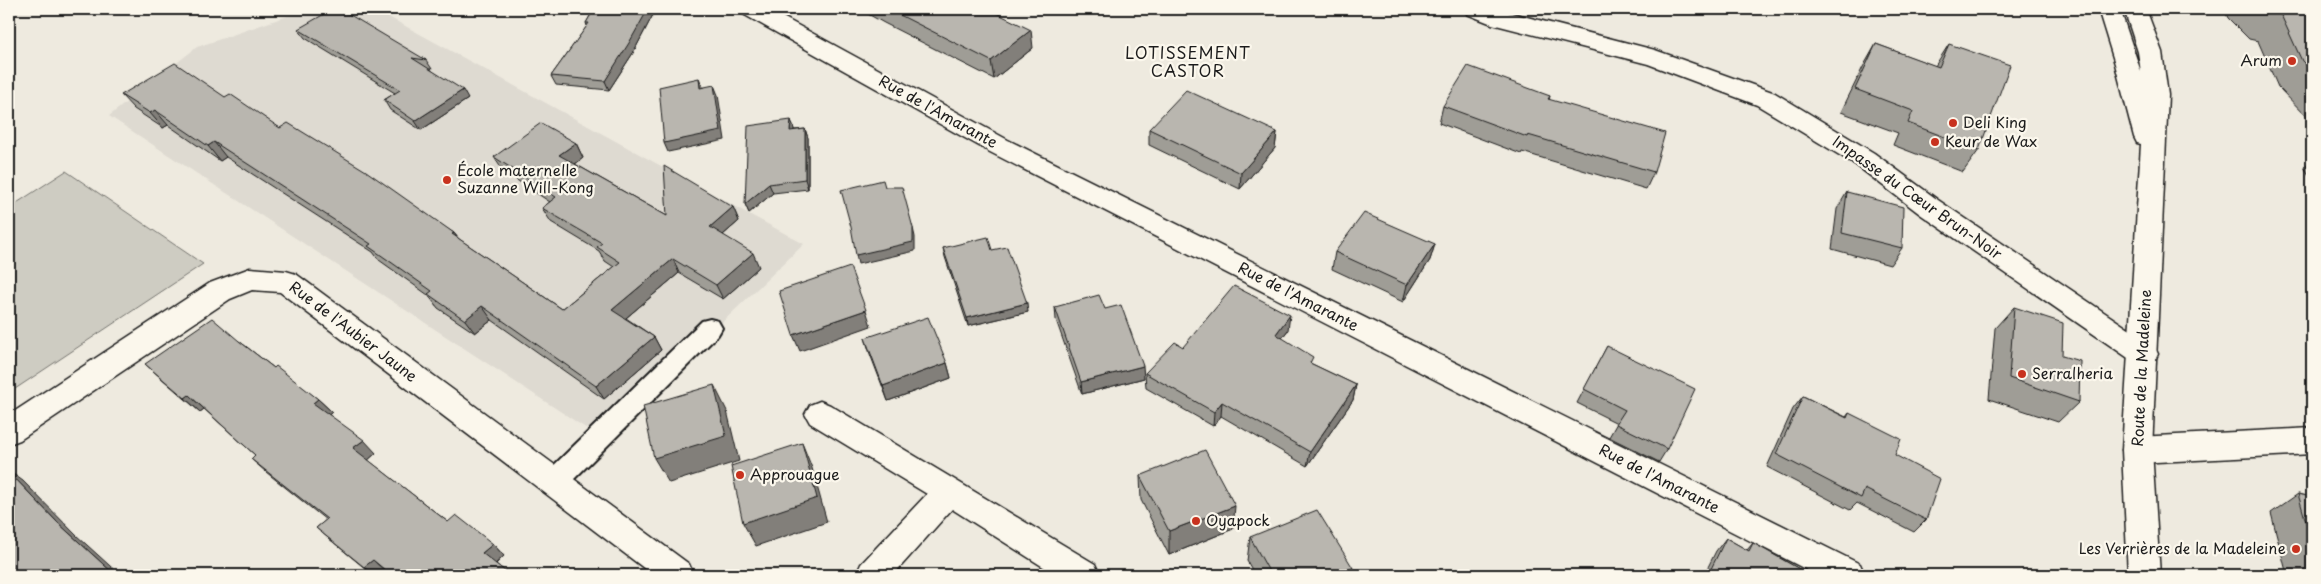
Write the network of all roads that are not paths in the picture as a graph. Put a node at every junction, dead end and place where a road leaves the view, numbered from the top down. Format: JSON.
{"nodes":[{"id":1,"x":751,"y":9,"type":"edge"},
{"id":2,"x":1475,"y":9,"type":"edge"},
{"id":3,"x":2109,"y":9,"type":"edge"},
{"id":4,"x":2135,"y":9,"type":"edge"},
{"id":5,"x":2152,"y":161,"type":"junction"},
{"id":6,"x":710,"y":328,"type":"dead end"},
{"id":7,"x":2144,"y":354,"type":"junction"},
{"id":8,"x":820,"y":414,"type":"dead end"},
{"id":9,"x":9,"y":431,"type":"edge"},
{"id":10,"x":2312,"y":441,"type":"edge"},
{"id":11,"x":2137,"y":450,"type":"junction"},
{"id":12,"x":554,"y":482,"type":"junction"},
{"id":13,"x":948,"y":491,"type":"junction"},
{"id":14,"x":678,"y":575,"type":"edge"},
{"id":15,"x":872,"y":575,"type":"edge"},
{"id":16,"x":1084,"y":575,"type":"edge"},
{"id":17,"x":1849,"y":575,"type":"edge"},
{"id":18,"x":2144,"y":575,"type":"edge"}],
"edges":[{"from":1,"to":17,"type":"street","name":"Rue de l'Amarante"},
{"from":2,"to":7,"type":"street","name":"Impasse du Cœur Brun-Noir"},
{"from":3,"to":5,"type":"street","name":"Route de la Madeleine"},
{"from":4,"to":5,"type":"street","name":"Route de la Madeleine"},
{"from":5,"to":7,"type":"street","name":"Route de la Madeleine"},
{"from":6,"to":12,"type":"lane"},
{"from":7,"to":11,"type":"street","name":"Route de la Madeleine"},
{"from":8,"to":13,"type":"street"},
{"from":9,"to":12,"type":"street","name":"Rue de l'Aubier Jaune"},
{"from":10,"to":11,"type":"street"},
{"from":11,"to":18,"type":"street","name":"Route de la Madeleine"},
{"from":12,"to":14,"type":"street","name":"Rue de l'Aubier Jaune"},
{"from":13,"to":15,"type":"street"},
{"from":13,"to":16,"type":"street"}]}
